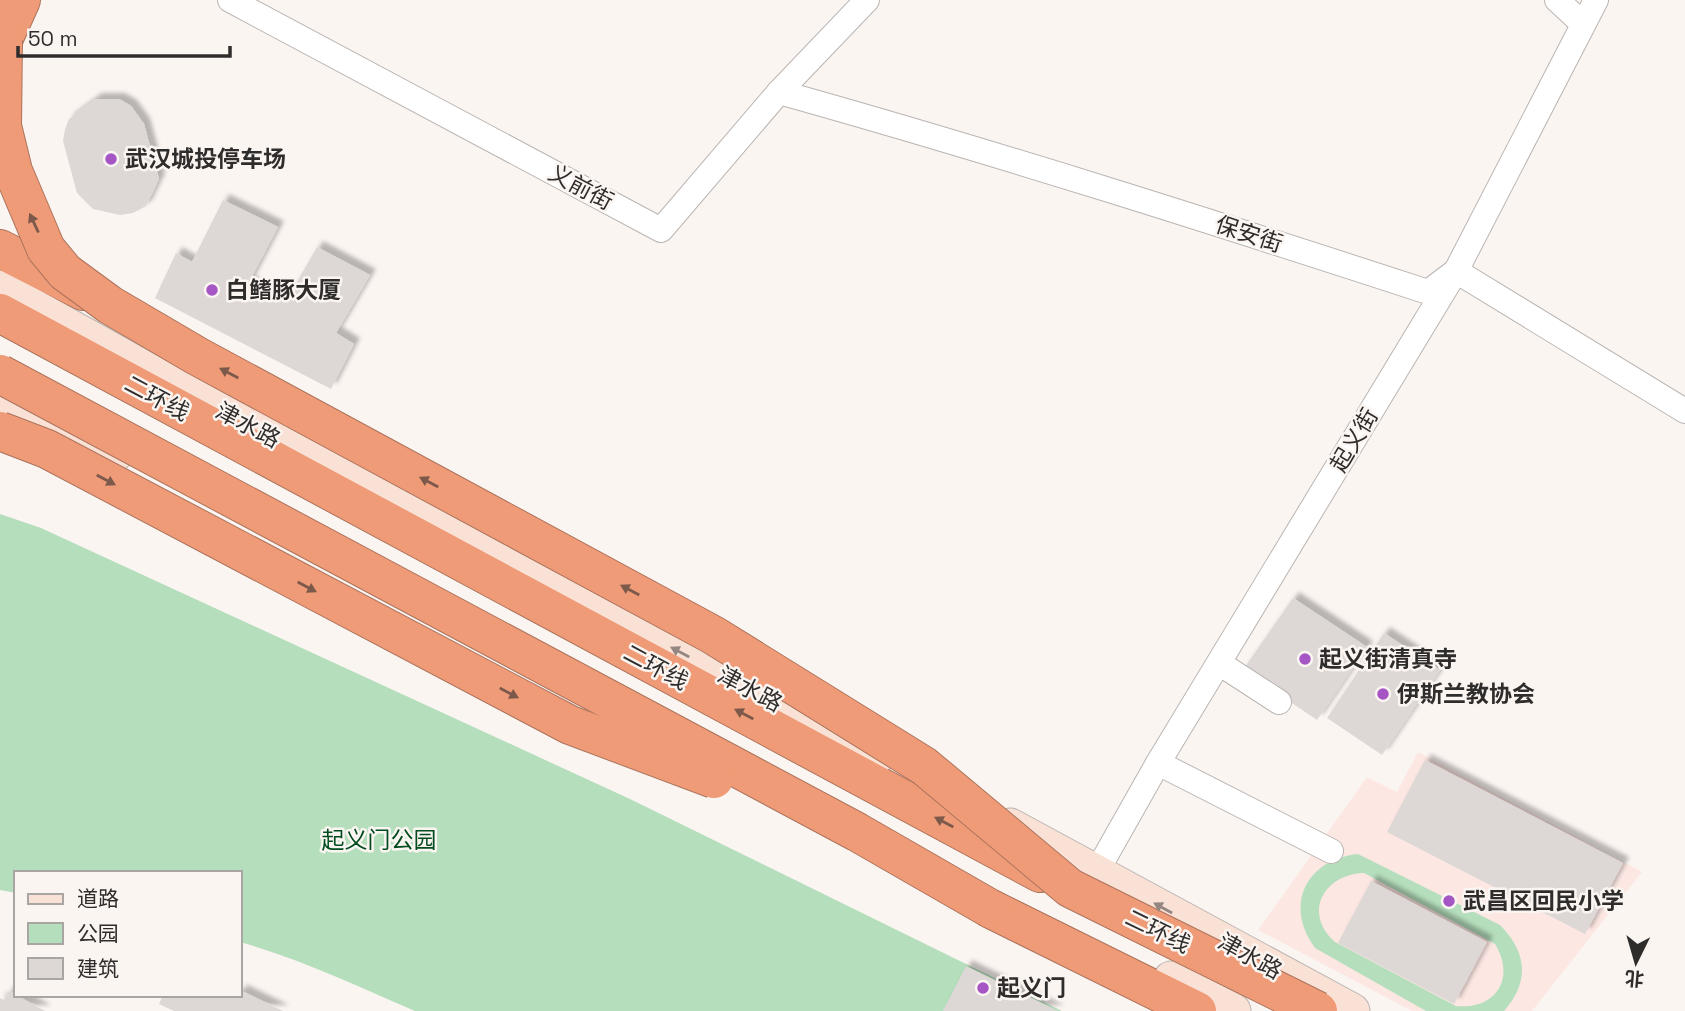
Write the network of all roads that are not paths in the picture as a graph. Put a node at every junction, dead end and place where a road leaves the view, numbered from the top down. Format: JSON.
{"nodes":[{"id":1,"x":21,"y":0,"type":"edge"},
{"id":2,"x":230,"y":0,"type":"edge"},
{"id":3,"x":867,"y":0,"type":"edge"},
{"id":4,"x":1557,"y":0,"type":"edge"},
{"id":5,"x":1596,"y":0,"type":"edge"},
{"id":6,"x":1583,"y":24,"type":"junction"},
{"id":7,"x":779,"y":92,"type":"junction"},
{"id":8,"x":0,"y":249,"type":"edge"},
{"id":9,"x":1456,"y":271,"type":"junction"},
{"id":10,"x":0,"y":288,"type":"edge"},
{"id":11,"x":110,"y":305,"type":"junction"},
{"id":12,"x":0,"y":313,"type":"edge"},
{"id":13,"x":0,"y":374,"type":"edge"},
{"id":14,"x":0,"y":403,"type":"edge"},
{"id":15,"x":1685,"y":411,"type":"edge"},
{"id":16,"x":0,"y":431,"type":"edge"},
{"id":17,"x":0,"y":439,"type":"edge"},
{"id":18,"x":99,"y":446,"type":"junction"},
{"id":19,"x":1219,"y":663,"type":"junction"},
{"id":20,"x":1279,"y":702,"type":"dead end"},
{"id":21,"x":1158,"y":763,"type":"junction"},
{"id":22,"x":857,"y":832,"type":"junction"},
{"id":23,"x":1331,"y":851,"type":"dead end"},
{"id":24,"x":1084,"y":880,"type":"junction"},
{"id":25,"x":1242,"y":951,"type":"junction"},
{"id":26,"x":1287,"y":976,"type":"junction"},
{"id":27,"x":1212,"y":1008,"type":"edge"},
{"id":28,"x":1266,"y":1011,"type":"edge"},
{"id":29,"x":1318,"y":1011,"type":"edge"},
{"id":30,"x":1352,"y":1011,"type":"edge"}],
"edges":[{"from":11,"to":1,"type":"highway","one_way":true,"bridge":true},
{"from":2,"to":7,"type":"street","name":"义前街"},
{"from":3,"to":7,"type":"street","name":"义前街"},
{"from":4,"to":6,"type":"street"},
{"from":5,"to":6,"type":"street","name":"起义街"},
{"from":6,"to":9,"type":"street","name":"起义街"},
{"from":7,"to":9,"type":"street","name":"保安街"},
{"from":8,"to":11,"type":"highway","bridge":true},
{"from":9,"to":15,"type":"street"},
{"from":9,"to":19,"type":"street","name":"起义街"},
{"from":24,"to":10,"type":"main road","name":"津水路","one_way":true},
{"from":24,"to":11,"type":"highway","one_way":true,"bridge":true},
{"from":24,"to":12,"type":"highway","name":"二环线","one_way":true,"bridge":true},
{"from":13,"to":22,"type":"highway","bridge":true},
{"from":14,"to":18,"type":"main road"},
{"from":16,"to":22,"type":"highway","one_way":true,"bridge":true},
{"from":17,"to":18,"type":"main road"},
{"from":18,"to":27,"type":"main road"},
{"from":19,"to":20,"type":"street"},
{"from":19,"to":21,"type":"street","name":"起义街"},
{"from":21,"to":23,"type":"street"},
{"from":21,"to":24,"type":"street","name":"起义街"},
{"from":22,"to":27,"type":"highway","bridge":true},
{"from":25,"to":24,"type":"main road","name":"津水路","one_way":true},
{"from":24,"to":29,"type":"highway","name":"二环线","bridge":true},
{"from":25,"to":26,"type":"main road","name":"津水路"},
{"from":25,"to":27,"type":"main road"},
{"from":26,"to":28,"type":"main road"},
{"from":26,"to":30,"type":"main road","name":"津水路"}]}
